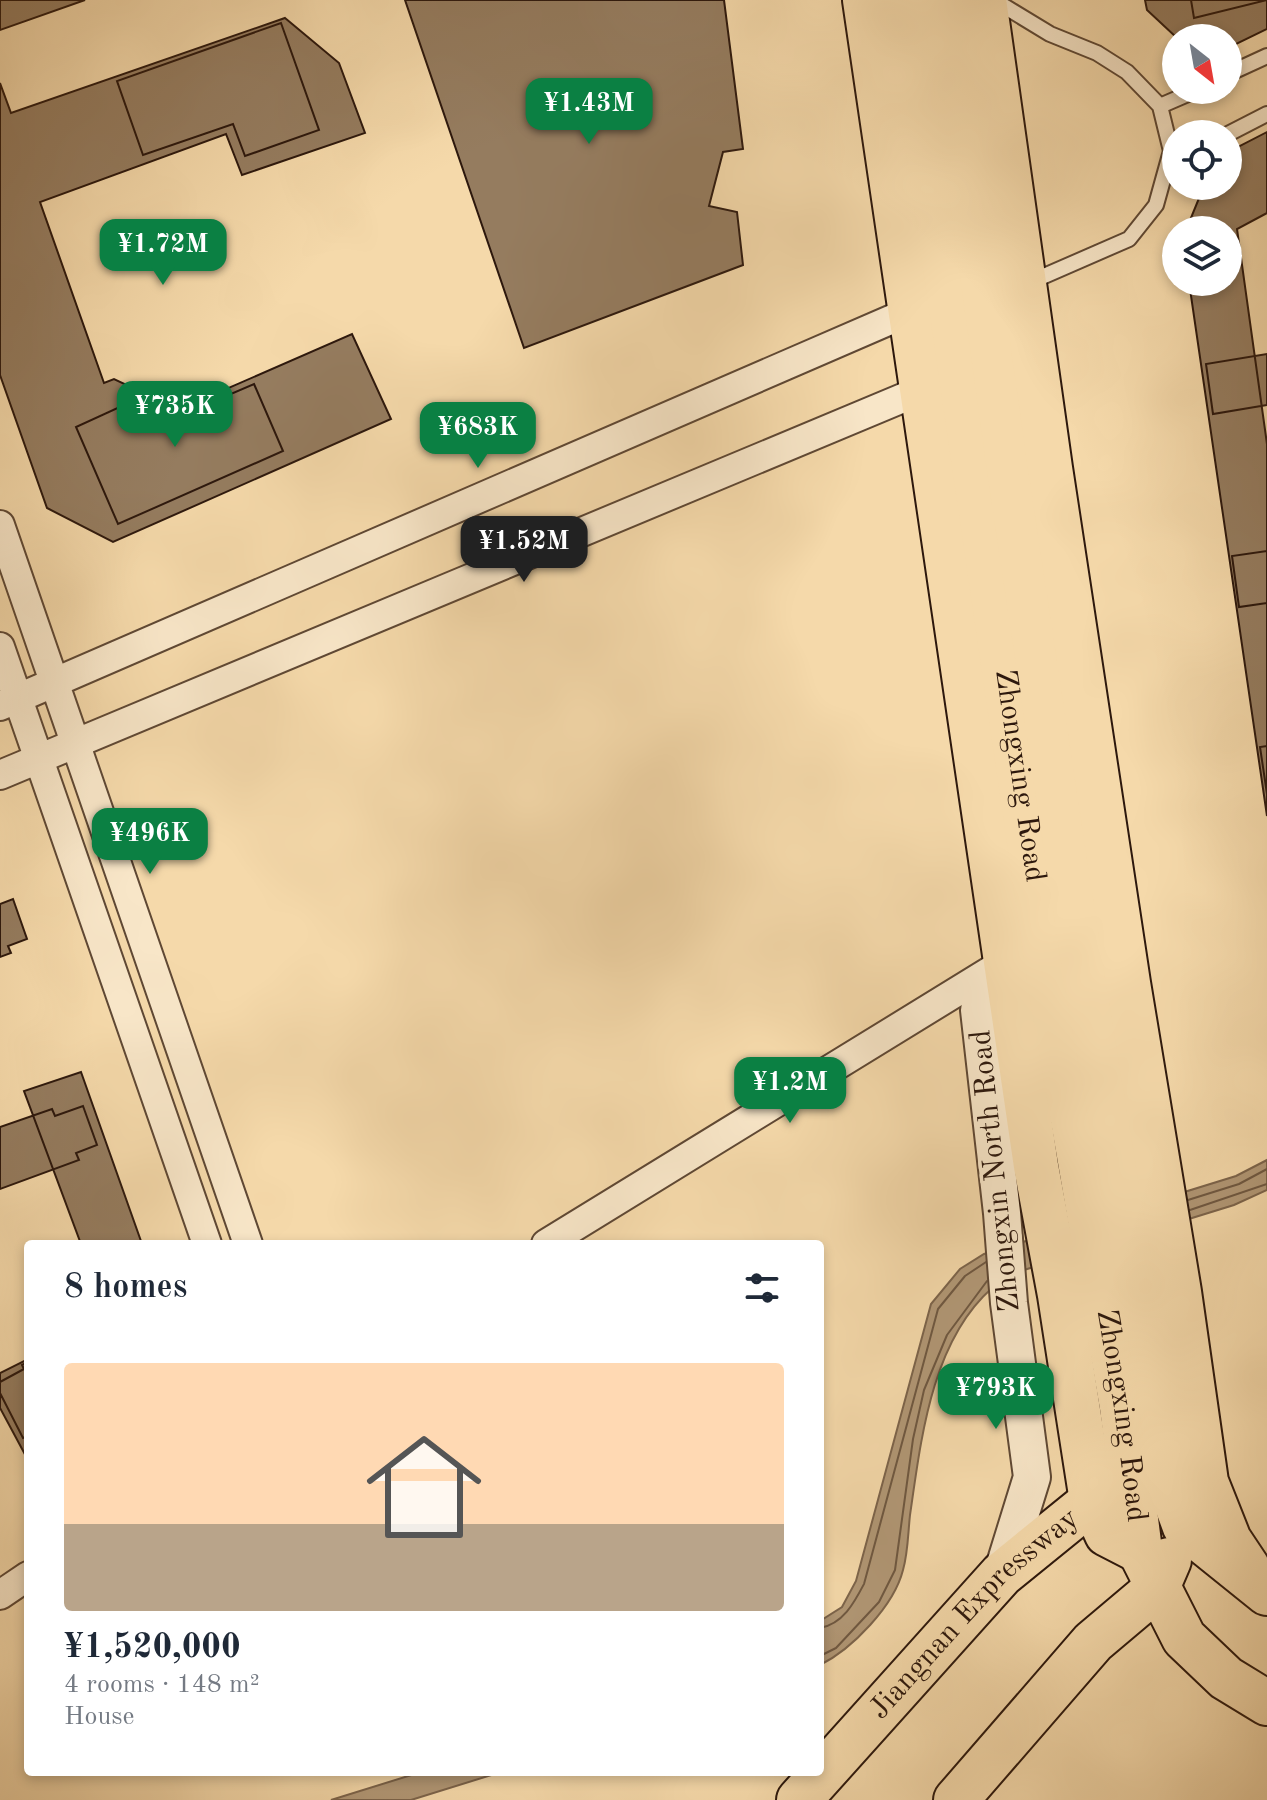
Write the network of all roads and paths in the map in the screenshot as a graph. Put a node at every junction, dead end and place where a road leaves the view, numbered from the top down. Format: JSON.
{"nodes":[{"id":1,"x":865,"y":0,"type":"edge"},
{"id":2,"x":906,"y":0,"type":"edge"},
{"id":3,"x":944,"y":0,"type":"edge"},
{"id":4,"x":984,"y":0,"type":"edge"},
{"id":5,"x":994,"y":0,"type":"edge"},
{"id":6,"x":1267,"y":56,"type":"edge"},
{"id":7,"x":1242,"y":68,"type":"edge"},
{"id":8,"x":1165,"y":104,"type":"edge"},
{"id":9,"x":1160,"y":106,"type":"junction"},
{"id":10,"x":1267,"y":114,"type":"edge"},
{"id":11,"x":1164,"y":120,"type":"edge"},
{"id":12,"x":1242,"y":127,"type":"edge"},
{"id":13,"x":1162,"y":186,"type":"edge"},
{"id":14,"x":1024,"y":284,"type":"junction"},
{"id":15,"x":911,"y":311,"type":"junction"},
{"id":16,"x":922,"y":390,"type":"junction"},
{"id":17,"x":0,"y":525,"type":"edge"},
{"id":18,"x":0,"y":647,"type":"edge"},
{"id":19,"x":55,"y":681,"type":"junction"},
{"id":20,"x":9,"y":702,"type":"edge"},
{"id":21,"x":77,"y":743,"type":"junction"},
{"id":22,"x":38,"y":759,"type":"junction"},
{"id":23,"x":0,"y":775,"type":"edge"},
{"id":24,"x":1007,"y":961,"type":"junction"},
{"id":25,"x":1105,"y":1202,"type":"junction"},
{"id":26,"x":206,"y":1240,"type":"edge"},
{"id":27,"x":247,"y":1240,"type":"edge"},
{"id":28,"x":553,"y":1240,"type":"edge"},
{"id":29,"x":1116,"y":1263,"type":"junction"},
{"id":30,"x":1150,"y":1490,"type":"junction"},
{"id":31,"x":1185,"y":1527,"type":"junction"},
{"id":32,"x":1148,"y":1570,"type":"junction"},
{"id":33,"x":1002,"y":1574,"type":"junction"},
{"id":34,"x":24,"y":1579,"type":"edge"},
{"id":35,"x":1264,"y":1591,"type":"edge"},
{"id":36,"x":0,"y":1595,"type":"edge"},
{"id":37,"x":1267,"y":1703,"type":"edge"},
{"id":38,"x":824,"y":1772,"type":"edge"},
{"id":39,"x":821,"y":1776,"type":"edge"},
{"id":40,"x":799,"y":1800,"type":"edge"},
{"id":41,"x":956,"y":1800,"type":"edge"}],
"edges":[{"from":1,"to":15,"type":"main road"},
{"from":2,"to":25,"type":"main road","name":"Zhongxing Road"},
{"from":3,"to":25,"type":"main road","name":"Zhongxing Road"},
{"from":4,"to":14,"type":"main road"},
{"from":5,"to":9,"type":"lane"},
{"from":6,"to":7,"type":"lane"},
{"from":8,"to":9,"type":"lane"},
{"from":9,"to":11,"type":"lane"},
{"from":10,"to":12,"type":"lane"},
{"from":13,"to":14,"type":"lane"},
{"from":14,"to":25,"type":"main road"},
{"from":15,"to":16,"type":"main road"},
{"from":15,"to":19,"type":"street"},
{"from":16,"to":21,"type":"street"},
{"from":16,"to":24,"type":"main road"},
{"from":17,"to":19,"type":"street"},
{"from":18,"to":20,"type":"street"},
{"from":19,"to":20,"type":"street"},
{"from":19,"to":21,"type":"street"},
{"from":20,"to":22,"type":"street"},
{"from":21,"to":22,"type":"street"},
{"from":21,"to":27,"type":"street"},
{"from":22,"to":23,"type":"street"},
{"from":22,"to":26,"type":"street"},
{"from":24,"to":25,"type":"main road"},
{"from":24,"to":28,"type":"street"},
{"from":24,"to":33,"type":"street","name":"Zhongxin North Road"},
{"from":25,"to":29,"type":"main road","name":"Zhongxing Road"},
{"from":25,"to":29,"type":"main road"},
{"from":29,"to":30,"type":"main road"},
{"from":29,"to":30,"type":"main road","name":"Zhongxing Road"},
{"from":30,"to":31,"type":"main road"},
{"from":30,"to":32,"type":"main road","name":"Zhongxing Road"},
{"from":30,"to":33,"type":"main road","name":"Jiangnan Expressway"},
{"from":30,"to":35,"type":"main road"},
{"from":31,"to":32,"type":"main road"},
{"from":31,"to":35,"type":"main road"},
{"from":32,"to":37,"type":"main road"},
{"from":32,"to":41,"type":"main road"},
{"from":33,"to":38,"type":"main road","name":"Jiangnan Expressway"},
{"from":34,"to":36,"type":"street"},
{"from":39,"to":40,"type":"main road","name":"Jiangnan Expressway"}]}
